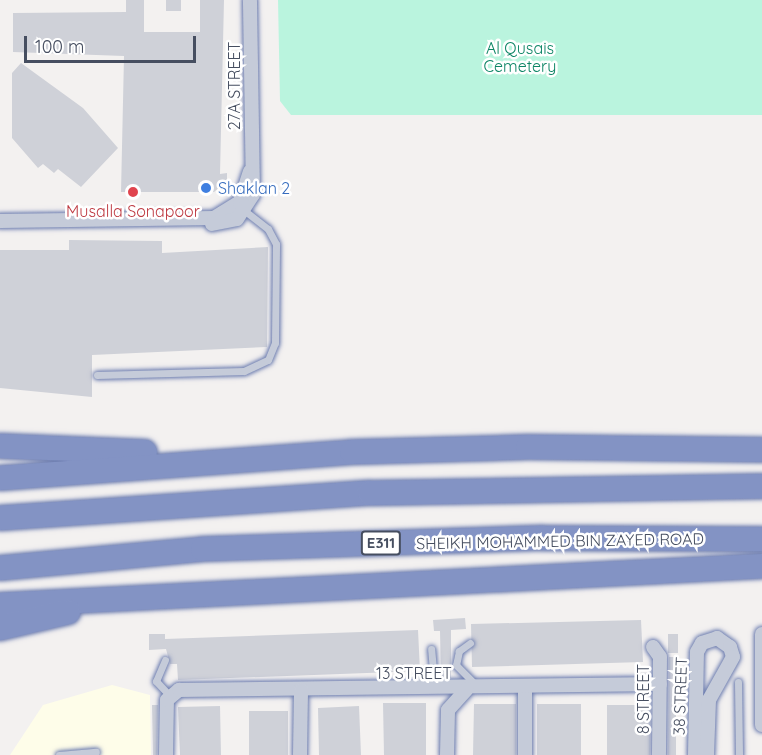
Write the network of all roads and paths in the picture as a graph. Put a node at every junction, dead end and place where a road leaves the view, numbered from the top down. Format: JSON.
{"nodes":[{"id":1,"x":250,"y":0,"type":"edge"},
{"id":2,"x":250,"y":172,"type":"junction"},
{"id":3,"x":246,"y":212,"type":"junction"},
{"id":4,"x":196,"y":220,"type":"junction"},
{"id":5,"x":0,"y":221,"type":"edge"},
{"id":6,"x":97,"y":375,"type":"dead end"},
{"id":7,"x":762,"y":443,"type":"edge"},
{"id":8,"x":0,"y":446,"type":"edge"},
{"id":9,"x":728,"y":447,"type":"junction"},
{"id":10,"x":762,"y":450,"type":"edge"},
{"id":11,"x":258,"y":455,"type":"junction"},
{"id":12,"x":0,"y":478,"type":"edge"},
{"id":13,"x":762,"y":486,"type":"edge"},
{"id":14,"x":0,"y":518,"type":"edge"},
{"id":15,"x":762,"y":539,"type":"edge"},
{"id":16,"x":762,"y":566,"type":"edge"},
{"id":17,"x":0,"y":568,"type":"edge"},
{"id":18,"x":119,"y":602,"type":"junction"},
{"id":19,"x":0,"y":605,"type":"edge"},
{"id":20,"x":0,"y":628,"type":"edge"},
{"id":21,"x":762,"y":634,"type":"edge"},
{"id":22,"x":471,"y":643,"type":"dead end"},
{"id":23,"x":653,"y":646,"type":"dead end"},
{"id":24,"x":431,"y":649,"type":"dead end"},
{"id":25,"x":165,"y":660,"type":"dead end"},
{"id":26,"x":696,"y":662,"type":"junction"},
{"id":27,"x":726,"y":671,"type":"junction"},
{"id":28,"x":738,"y":682,"type":"dead end"},
{"id":29,"x":660,"y":684,"type":"junction"},
{"id":30,"x":525,"y":688,"type":"junction"},
{"id":31,"x":467,"y":689,"type":"junction"},
{"id":32,"x":488,"y":689,"type":"junction"},
{"id":33,"x":301,"y":690,"type":"junction"},
{"id":34,"x":385,"y":690,"type":"junction"},
{"id":35,"x":429,"y":690,"type":"junction"},
{"id":36,"x":169,"y":695,"type":"junction"},
{"id":37,"x":447,"y":720,"type":"junction"},
{"id":38,"x":762,"y":724,"type":"edge"},
{"id":39,"x":96,"y":752,"type":"dead end"},
{"id":40,"x":59,"y":755,"type":"edge"},
{"id":41,"x":166,"y":755,"type":"edge"},
{"id":42,"x":300,"y":755,"type":"edge"},
{"id":43,"x":447,"y":755,"type":"edge"},
{"id":44,"x":525,"y":755,"type":"edge"},
{"id":45,"x":659,"y":755,"type":"edge"},
{"id":46,"x":695,"y":755,"type":"edge"},
{"id":47,"x":707,"y":755,"type":"edge"},
{"id":48,"x":739,"y":755,"type":"edge"}],
"edges":[{"from":1,"to":2,"type":"street","name":"27A STREET"},
{"from":2,"to":3,"type":"street","name":"27A STREET"},
{"from":2,"to":4,"type":"street","name":"27A STREET"},
{"from":3,"to":4,"type":"street","name":"27A STREET"},
{"from":3,"to":6,"type":"lane"},
{"from":4,"to":5,"type":"street","name":"27A STREET"},
{"from":7,"to":9,"type":"highway"},
{"from":8,"to":11,"type":"highway"},
{"from":9,"to":10,"type":"highway"},
{"from":9,"to":11,"type":"highway"},
{"from":11,"to":12,"type":"highway"},
{"from":13,"to":14,"type":"highway"},
{"from":15,"to":17,"type":"highway","name":"SHEIKH MOHAMMED BIN ZAYED ROAD","number":"E311"},
{"from":16,"to":18,"type":"highway"},
{"from":18,"to":19,"type":"highway"},
{"from":18,"to":20,"type":"highway"},
{"from":21,"to":38,"type":"street"},
{"from":22,"to":32,"type":"lane"},
{"from":23,"to":29,"type":"street","name":"8 STREET"},
{"from":24,"to":34,"type":"lane"},
{"from":25,"to":36,"type":"lane"},
{"from":26,"to":27,"type":"street"},
{"from":26,"to":27,"type":"street","name":"38 STREET"},
{"from":26,"to":46,"type":"street","name":"38 STREET"},
{"from":27,"to":47,"type":"street","name":"38 STREET"},
{"from":28,"to":48,"type":"lane"},
{"from":29,"to":30,"type":"street","name":"13 STREET"},
{"from":29,"to":45,"type":"street","name":"8 STREET"},
{"from":30,"to":32,"type":"street","name":"13 STREET"},
{"from":30,"to":44,"type":"street"},
{"from":31,"to":32,"type":"street","name":"13 STREET"},
{"from":31,"to":35,"type":"street","name":"13 STREET"},
{"from":31,"to":37,"type":"street"},
{"from":33,"to":34,"type":"street","name":"13 STREET"},
{"from":33,"to":36,"type":"street","name":"13 STREET"},
{"from":33,"to":42,"type":"street"},
{"from":34,"to":35,"type":"street","name":"13 STREET"},
{"from":35,"to":37,"type":"street"},
{"from":36,"to":41,"type":"street"},
{"from":37,"to":43,"type":"street"},
{"from":39,"to":40,"type":"lane"}]}
